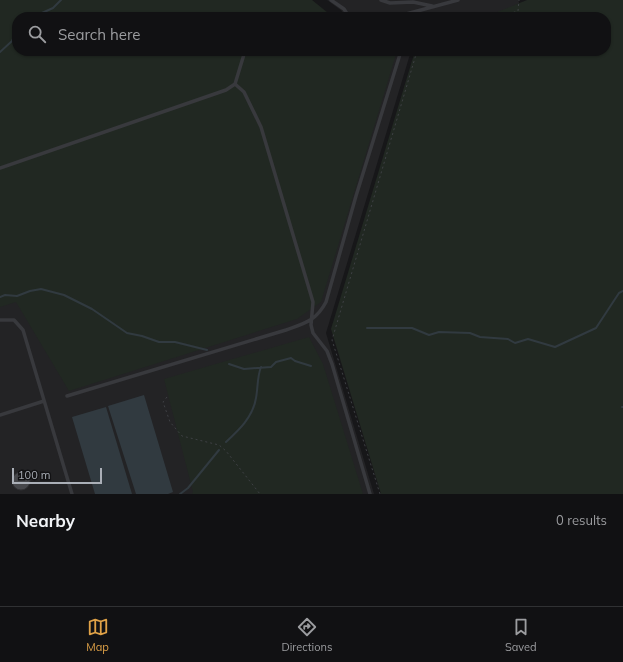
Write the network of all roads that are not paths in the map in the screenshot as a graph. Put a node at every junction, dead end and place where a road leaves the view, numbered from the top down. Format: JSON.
{"nodes":[{"id":1,"x":331,"y":0,"type":"edge"},
{"id":2,"x":381,"y":0,"type":"edge"},
{"id":3,"x":458,"y":0,"type":"edge"},
{"id":4,"x":433,"y":6,"type":"junction"},
{"id":5,"x":346,"y":12,"type":"edge"},
{"id":6,"x":412,"y":12,"type":"edge"},
{"id":7,"x":244,"y":56,"type":"edge"},
{"id":8,"x":399,"y":56,"type":"edge"},
{"id":9,"x":236,"y":84,"type":"junction"},
{"id":10,"x":0,"y":168,"type":"edge"},
{"id":11,"x":0,"y":320,"type":"edge"},
{"id":12,"x":311,"y":321,"type":"junction"},
{"id":13,"x":67,"y":396,"type":"dead end"},
{"id":14,"x":44,"y":401,"type":"junction"},
{"id":15,"x":0,"y":415,"type":"edge"},
{"id":16,"x":72,"y":494,"type":"edge"},
{"id":17,"x":370,"y":494,"type":"edge"}],
"edges":[{"from":1,"to":5,"type":"lane"},
{"from":2,"to":4,"type":"lane"},
{"from":3,"to":4,"type":"lane"},
{"from":4,"to":6,"type":"lane"},
{"from":7,"to":9,"type":"lane"},
{"from":8,"to":12,"type":"lane"},
{"from":9,"to":10,"type":"lane"},
{"from":9,"to":12,"type":"lane"},
{"from":11,"to":14,"type":"lane"},
{"from":12,"to":13,"type":"lane"},
{"from":12,"to":17,"type":"lane"},
{"from":14,"to":15,"type":"lane"},
{"from":14,"to":16,"type":"lane"}]}
